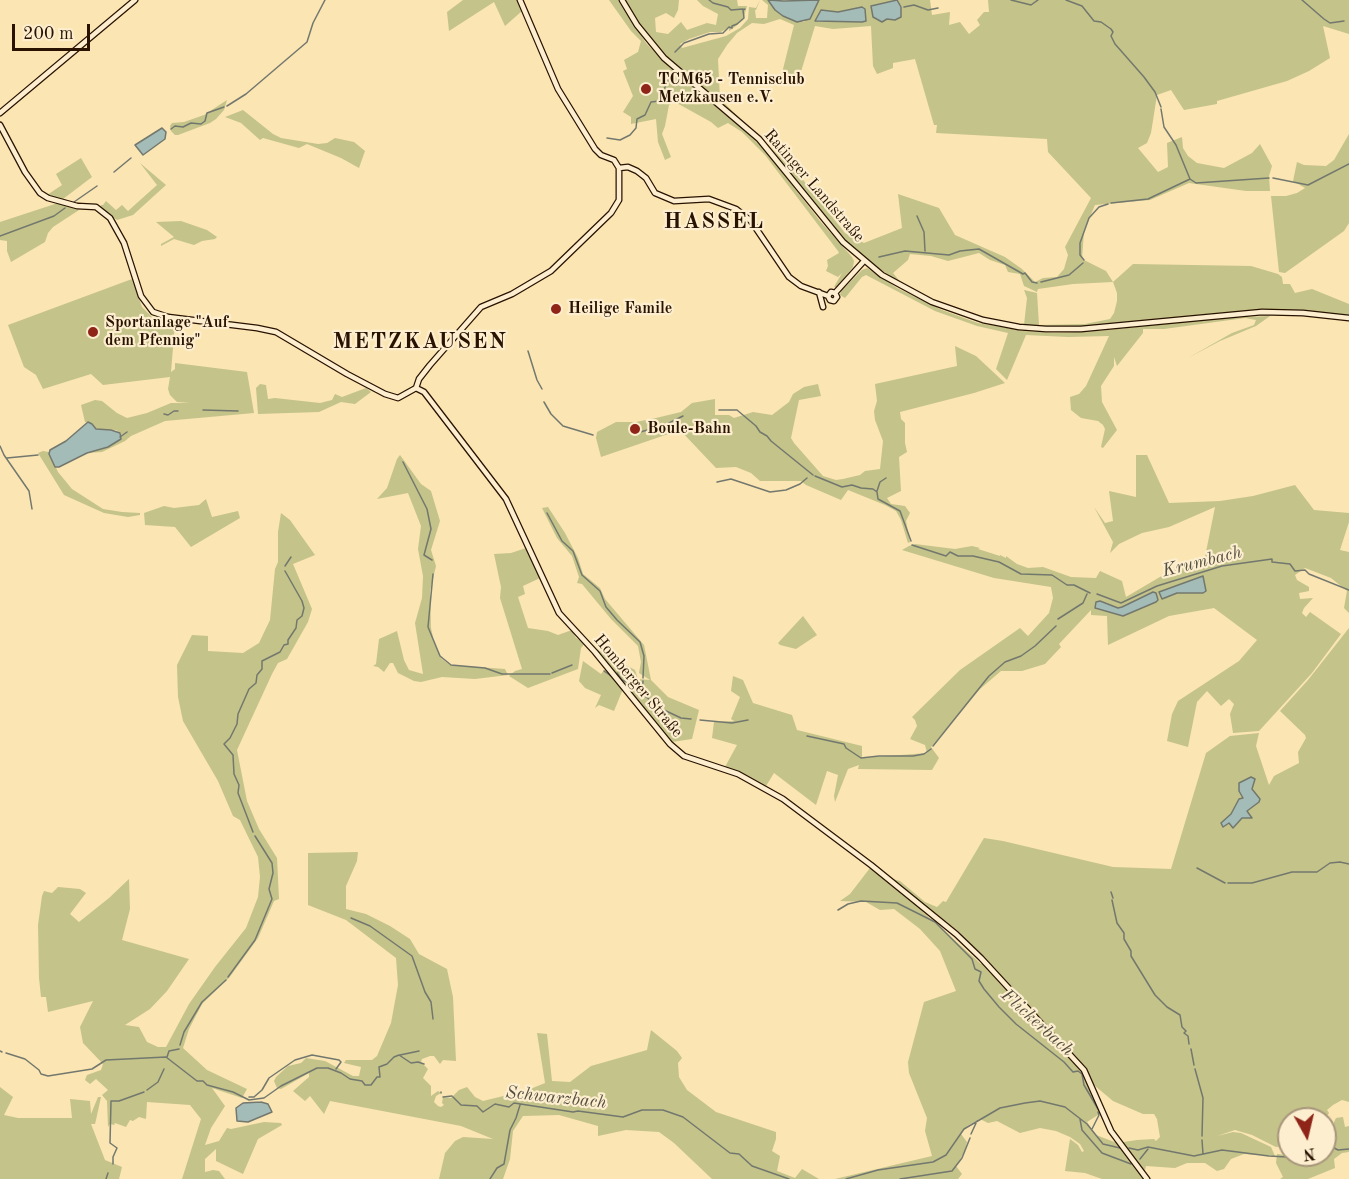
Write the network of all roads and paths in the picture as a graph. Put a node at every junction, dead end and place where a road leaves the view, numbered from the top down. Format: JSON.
{"nodes":[{"id":1,"x":135,"y":0,"type":"edge"},
{"id":2,"x":520,"y":0,"type":"edge"},
{"id":3,"x":622,"y":0,"type":"edge"},
{"id":4,"x":0,"y":113,"type":"edge"},
{"id":5,"x":0,"y":125,"type":"edge"},
{"id":6,"x":619,"y":168,"type":"junction"},
{"id":7,"x":856,"y":254,"type":"junction"},
{"id":8,"x":864,"y":261,"type":"junction"},
{"id":9,"x":854,"y":272,"type":"junction"},
{"id":10,"x":819,"y":292,"type":"junction"},
{"id":11,"x":823,"y":307,"type":"dead end"},
{"id":12,"x":1349,"y":318,"type":"edge"},
{"id":13,"x":416,"y":388,"type":"junction"},
{"id":14,"x":1146,"y":1179,"type":"edge"}],
"edges":[{"from":1,"to":4,"type":"main road"},
{"from":2,"to":6,"type":"main road"},
{"from":3,"to":7,"type":"main road","name":"Ratinger Landstraße"},
{"from":5,"to":13,"type":"main road"},
{"from":6,"to":10,"type":"main road"},
{"from":6,"to":13,"type":"main road"},
{"from":7,"to":8,"type":"main road","name":"Ratinger Landstraße"},
{"from":7,"to":9,"type":"main road"},
{"from":8,"to":9,"type":"main road"},
{"from":8,"to":12,"type":"main road","name":"Ratinger Landstraße"},
{"from":9,"to":10,"type":"main road"},
{"from":10,"to":11,"type":"main road"},
{"from":13,"to":14,"type":"main road","name":"Homberger Straße"}]}
